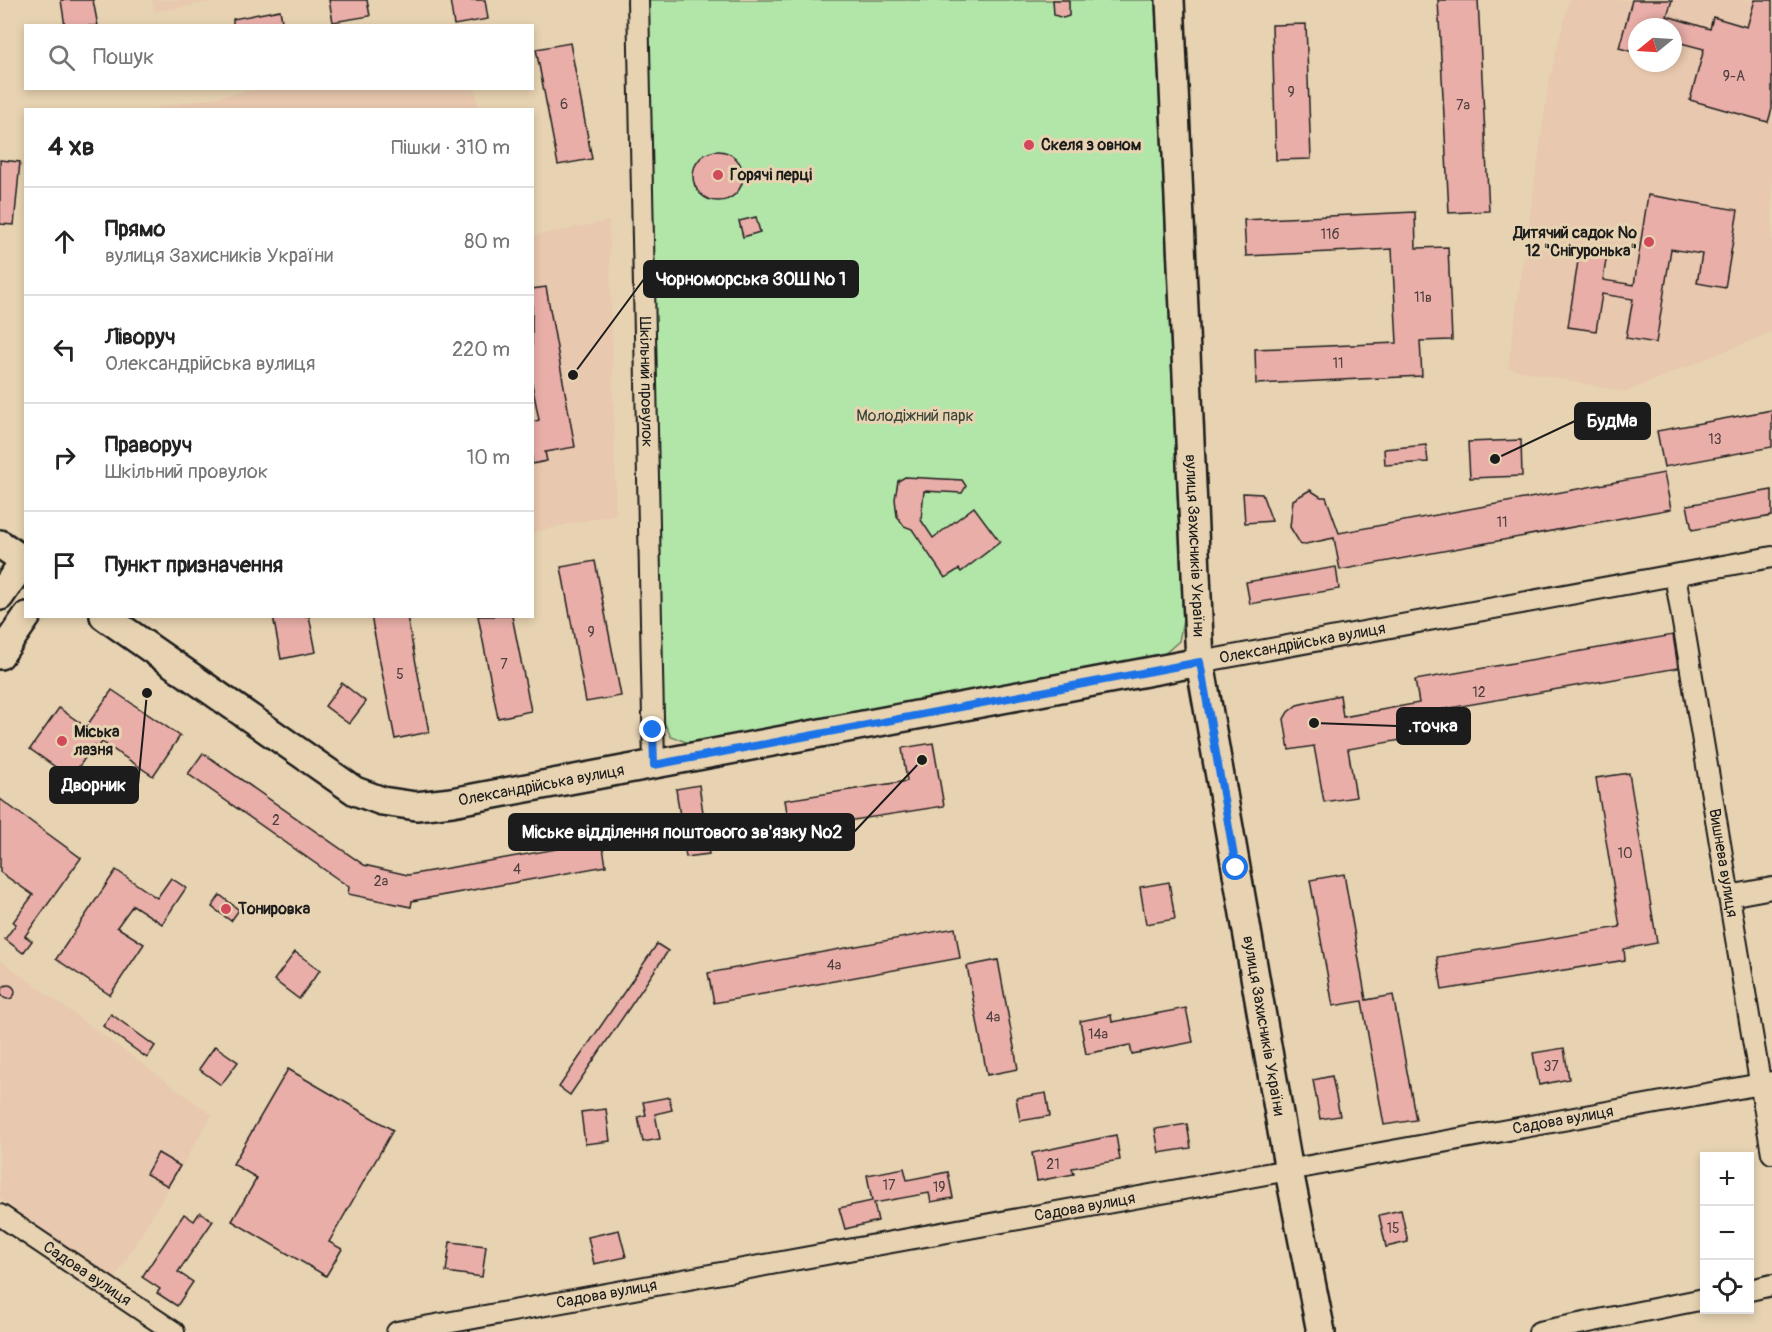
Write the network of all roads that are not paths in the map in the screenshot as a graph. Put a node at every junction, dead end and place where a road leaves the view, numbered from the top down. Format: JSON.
{"nodes":[{"id":1,"x":638,"y":0,"type":"edge"},
{"id":2,"x":1170,"y":0,"type":"edge"},
{"id":3,"x":0,"y":544,"type":"edge"},
{"id":4,"x":1772,"y":557,"type":"edge"},
{"id":5,"x":24,"y":561,"type":"edge"},
{"id":6,"x":24,"y":563,"type":"edge"},
{"id":7,"x":1675,"y":575,"type":"junction"},
{"id":8,"x":0,"y":596,"type":"edge"},
{"id":9,"x":26,"y":618,"type":"edge"},
{"id":10,"x":107,"y":618,"type":"edge"},
{"id":11,"x":0,"y":655,"type":"edge"},
{"id":12,"x":1200,"y":662,"type":"junction"},
{"id":13,"x":654,"y":765,"type":"junction"},
{"id":14,"x":1772,"y":888,"type":"edge"},
{"id":15,"x":1729,"y":896,"type":"junction"},
{"id":16,"x":1766,"y":1083,"type":"edge"},
{"id":17,"x":1772,"y":1153,"type":"edge"},
{"id":18,"x":1289,"y":1171,"type":"junction"},
{"id":19,"x":0,"y":1215,"type":"edge"},
{"id":20,"x":1772,"y":1285,"type":"edge"},
{"id":21,"x":1754,"y":1289,"type":"edge"},
{"id":22,"x":1700,"y":1300,"type":"edge"},
{"id":23,"x":174,"y":1332,"type":"edge"},
{"id":24,"x":397,"y":1332,"type":"edge"},
{"id":25,"x":1321,"y":1332,"type":"edge"},
{"id":26,"x":1539,"y":1332,"type":"edge"}],
"edges":[{"from":1,"to":13,"type":"street","name":"Шкільний провулок"},
{"from":2,"to":12,"type":"main road","name":"вулиця Захисників України"},
{"from":3,"to":5,"type":"main road"},
{"from":4,"to":7,"type":"street","name":"Олександрійська вулиця"},
{"from":6,"to":8,"type":"main road"},
{"from":7,"to":12,"type":"street","name":"Олександрійська вулиця"},
{"from":7,"to":15,"type":"street","name":"Вишнева вулиця"},
{"from":9,"to":11,"type":"main road"},
{"from":10,"to":13,"type":"main road","name":"Олександрійська вулиця"},
{"from":12,"to":13,"type":"main road","name":"Олександрійська вулиця"},
{"from":12,"to":18,"type":"main road","name":"вулиця Захисників України"},
{"from":14,"to":15,"type":"street"},
{"from":15,"to":16,"type":"street","name":"Вишнева вулиця"},
{"from":16,"to":17,"type":"street","name":"Вишнева вулиця"},
{"from":16,"to":18,"type":"street","name":"Садова вулиця"},
{"from":18,"to":24,"type":"street","name":"Садова вулиця"},
{"from":18,"to":25,"type":"main road","name":"вулиця Захисників України"},
{"from":19,"to":23,"type":"street","name":"Садова вулиця"},
{"from":20,"to":21,"type":"street"},
{"from":22,"to":26,"type":"street"}]}
